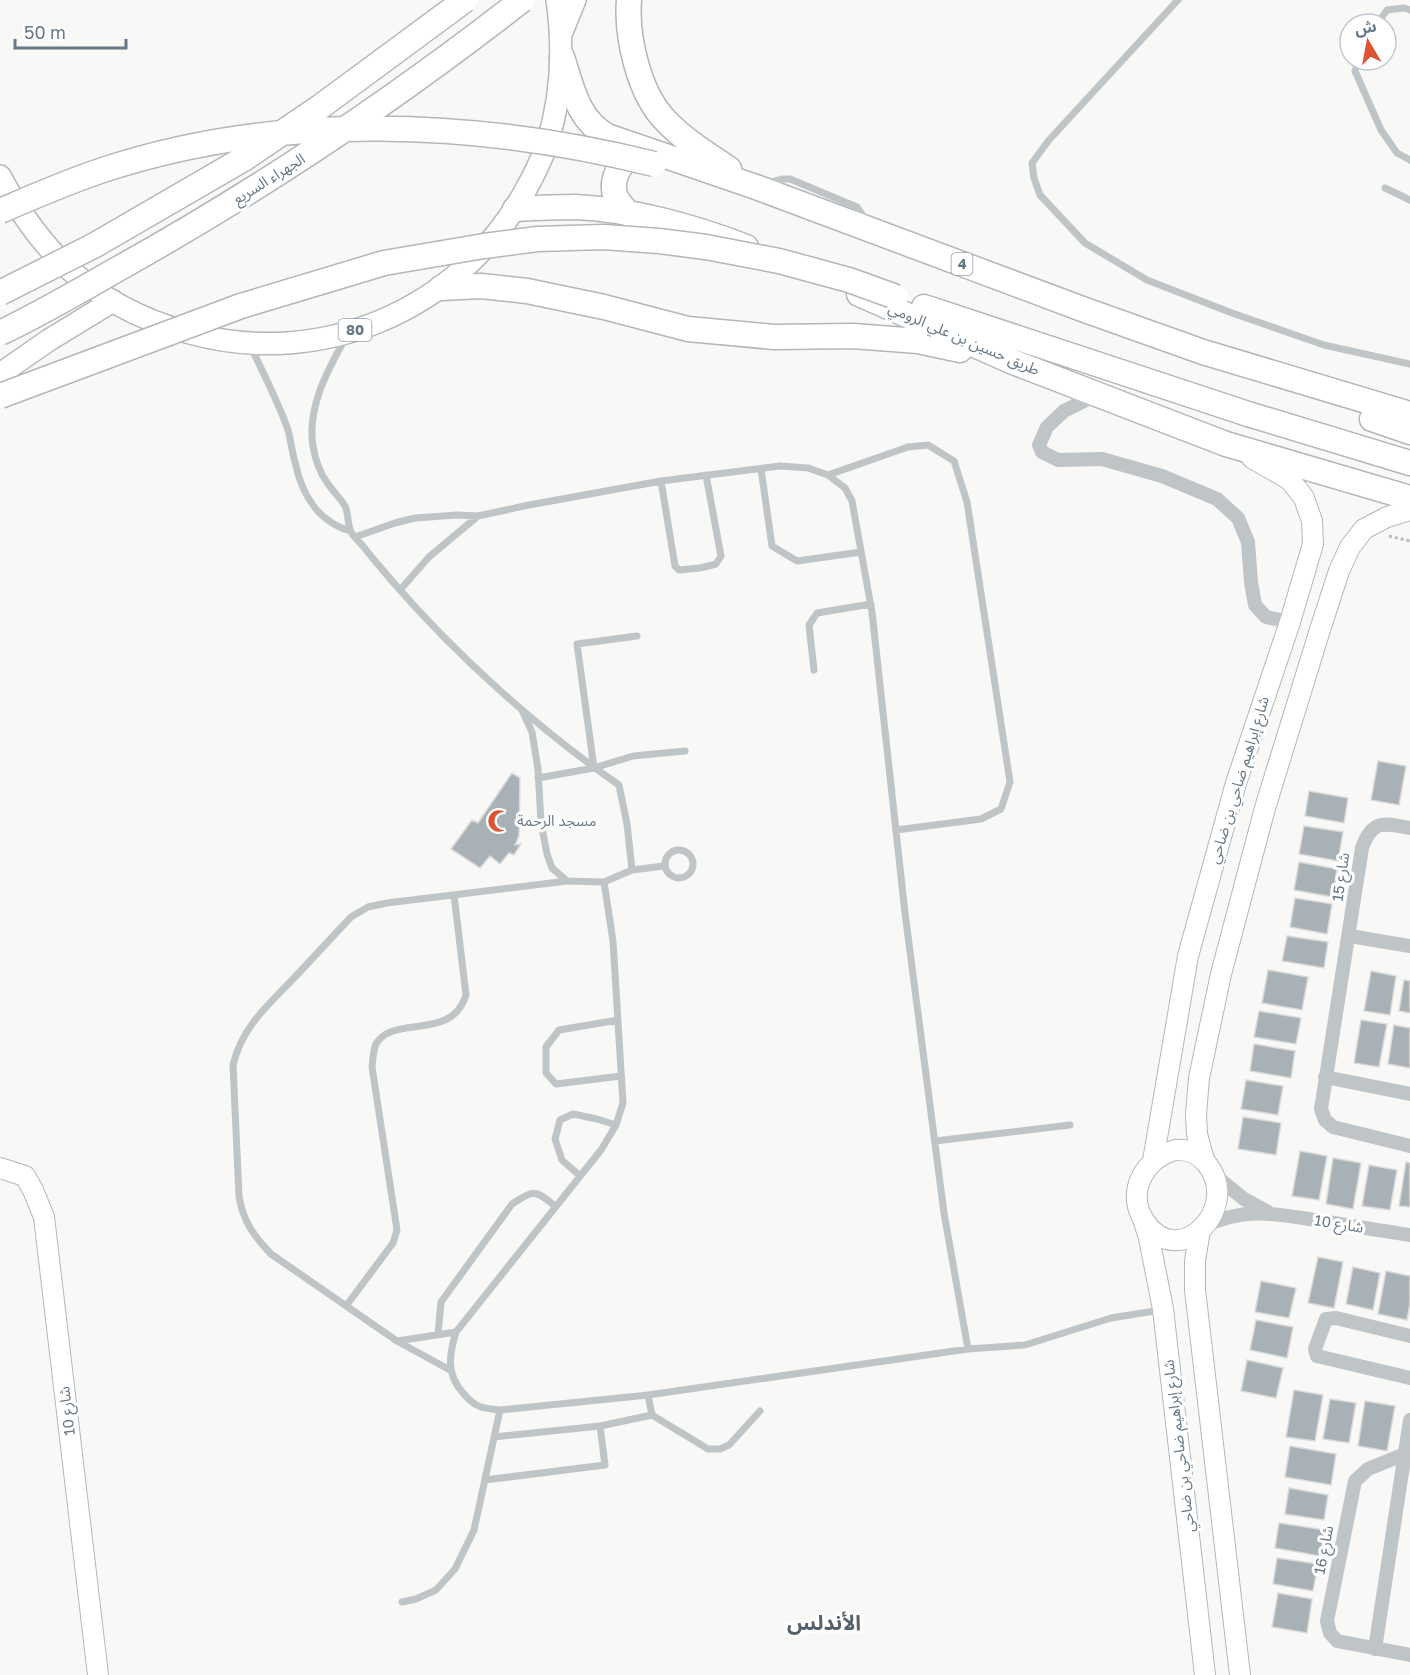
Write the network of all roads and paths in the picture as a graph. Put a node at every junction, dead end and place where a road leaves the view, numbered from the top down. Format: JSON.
{"nodes":[{"id":1,"x":465,"y":0,"type":"edge"},
{"id":2,"x":522,"y":0,"type":"edge"},
{"id":3,"x":557,"y":0,"type":"edge"},
{"id":4,"x":575,"y":0,"type":"edge"},
{"id":5,"x":628,"y":0,"type":"edge"},
{"id":6,"x":1178,"y":0,"type":"edge"},
{"id":7,"x":1410,"y":10,"type":"edge"},
{"id":8,"x":1386,"y":12,"type":"edge"},
{"id":9,"x":562,"y":33,"type":"junction"},
{"id":10,"x":562,"y":57,"type":"junction"},
{"id":11,"x":1355,"y":72,"type":"edge"},
{"id":12,"x":653,"y":158,"type":"junction"},
{"id":13,"x":1410,"y":160,"type":"edge"},
{"id":14,"x":0,"y":176,"type":"edge"},
{"id":15,"x":756,"y":187,"type":"junction"},
{"id":16,"x":1385,"y":188,"type":"dead end"},
{"id":17,"x":1410,"y":200,"type":"edge"},
{"id":18,"x":515,"y":209,"type":"junction"},
{"id":19,"x":0,"y":211,"type":"edge"},
{"id":20,"x":629,"y":214,"type":"junction"},
{"id":21,"x":441,"y":288,"type":"junction"},
{"id":22,"x":0,"y":293,"type":"edge"},
{"id":23,"x":113,"y":301,"type":"junction"},
{"id":24,"x":0,"y":333,"type":"edge"},
{"id":25,"x":349,"y":333,"type":"junction"},
{"id":26,"x":250,"y":344,"type":"junction"},
{"id":27,"x":1013,"y":362,"type":"junction"},
{"id":28,"x":1410,"y":363,"type":"edge"},
{"id":29,"x":0,"y":374,"type":"edge"},
{"id":30,"x":1098,"y":394,"type":"junction"},
{"id":31,"x":0,"y":396,"type":"edge"},
{"id":32,"x":1410,"y":414,"type":"edge"},
{"id":33,"x":1410,"y":432,"type":"edge"},
{"id":34,"x":1226,"y":444,"type":"junction"},
{"id":35,"x":1410,"y":463,"type":"edge"},
{"id":36,"x":761,"y":469,"type":"junction"},
{"id":37,"x":706,"y":475,"type":"junction"},
{"id":38,"x":828,"y":475,"type":"junction"},
{"id":39,"x":661,"y":481,"type":"junction"},
{"id":40,"x":1410,"y":498,"type":"edge"},
{"id":41,"x":1410,"y":510,"type":"edge"},
{"id":42,"x":478,"y":516,"type":"junction"},
{"id":43,"x":350,"y":531,"type":"junction"},
{"id":44,"x":355,"y":537,"type":"junction"},
{"id":45,"x":861,"y":552,"type":"junction"},
{"id":46,"x":400,"y":590,"type":"junction"},
{"id":47,"x":871,"y":604,"type":"junction"},
{"id":48,"x":1290,"y":621,"type":"junction"},
{"id":49,"x":1319,"y":633,"type":"junction"},
{"id":50,"x":638,"y":636,"type":"dead end"},
{"id":51,"x":814,"y":670,"type":"dead end"},
{"id":52,"x":522,"y":710,"type":"junction"},
{"id":53,"x":685,"y":751,"type":"dead end"},
{"id":54,"x":594,"y":768,"type":"junction"},
{"id":55,"x":538,"y":778,"type":"junction"},
{"id":56,"x":1410,"y":828,"type":"edge"},
{"id":57,"x":896,"y":830,"type":"junction"},
{"id":58,"x":664,"y":866,"type":"junction"},
{"id":59,"x":632,"y":870,"type":"junction"},
{"id":60,"x":567,"y":881,"type":"junction"},
{"id":61,"x":604,"y":882,"type":"junction"},
{"id":62,"x":454,"y":895,"type":"junction"},
{"id":63,"x":1350,"y":936,"type":"junction"},
{"id":64,"x":1410,"y":946,"type":"edge"},
{"id":65,"x":618,"y":1020,"type":"junction"},
{"id":66,"x":621,"y":1076,"type":"junction"},
{"id":67,"x":1326,"y":1077,"type":"junction"},
{"id":68,"x":1410,"y":1094,"type":"edge"},
{"id":69,"x":616,"y":1125,"type":"junction"},
{"id":70,"x":1070,"y":1125,"type":"dead end"},
{"id":71,"x":935,"y":1141,"type":"junction"},
{"id":72,"x":1410,"y":1146,"type":"edge"},
{"id":73,"x":1153,"y":1161,"type":"junction"},
{"id":74,"x":1208,"y":1167,"type":"junction"},
{"id":75,"x":0,"y":1168,"type":"edge"},
{"id":76,"x":580,"y":1176,"type":"junction"},
{"id":77,"x":555,"y":1206,"type":"junction"},
{"id":78,"x":1268,"y":1212,"type":"junction"},
{"id":79,"x":1143,"y":1219,"type":"junction"},
{"id":80,"x":1202,"y":1229,"type":"junction"},
{"id":81,"x":1410,"y":1235,"type":"edge"},
{"id":82,"x":346,"y":1306,"type":"junction"},
{"id":83,"x":1163,"y":1310,"type":"junction"},
{"id":84,"x":456,"y":1332,"type":"junction"},
{"id":85,"x":438,"y":1334,"type":"junction"},
{"id":86,"x":1410,"y":1336,"type":"edge"},
{"id":87,"x":396,"y":1341,"type":"junction"},
{"id":88,"x":968,"y":1349,"type":"junction"},
{"id":89,"x":450,"y":1370,"type":"junction"},
{"id":90,"x":1410,"y":1378,"type":"edge"},
{"id":91,"x":648,"y":1395,"type":"junction"},
{"id":92,"x":500,"y":1410,"type":"junction"},
{"id":93,"x":760,"y":1411,"type":"dead end"},
{"id":94,"x":652,"y":1415,"type":"junction"},
{"id":95,"x":1410,"y":1420,"type":"edge"},
{"id":96,"x":600,"y":1426,"type":"junction"},
{"id":97,"x":494,"y":1437,"type":"junction"},
{"id":98,"x":1405,"y":1454,"type":"junction"},
{"id":99,"x":485,"y":1480,"type":"junction"},
{"id":100,"x":402,"y":1602,"type":"dead end"},
{"id":101,"x":1376,"y":1649,"type":"junction"},
{"id":102,"x":1410,"y":1655,"type":"edge"},
{"id":103,"x":98,"y":1675,"type":"edge"},
{"id":104,"x":1204,"y":1675,"type":"edge"},
{"id":105,"x":1240,"y":1675,"type":"edge"}],
"edges":[{"from":1,"to":22,"type":"highway","name":"الجهراء السريع","bridge":true},
{"from":2,"to":24,"type":"highway","name":"الجهراء السريع","bridge":true},
{"from":3,"to":9,"type":"main road","number":"80"},
{"from":4,"to":9,"type":"main road"},
{"from":5,"to":15,"type":"highway"},
{"from":6,"to":28,"type":"lane"},
{"from":7,"to":8,"type":"lane"},
{"from":9,"to":10,"type":"main road","number":"80"},
{"from":10,"to":12,"type":"highway","number":"4"},
{"from":10,"to":18,"type":"main road","number":"80"},
{"from":11,"to":13,"type":"lane"},
{"from":12,"to":15,"type":"highway","number":"4"},
{"from":12,"to":19,"type":"highway","bridge":true},
{"from":12,"to":20,"type":"highway"},
{"from":12,"to":33,"type":"highway"},
{"from":14,"to":23,"type":"main road","number":"80"},
{"from":15,"to":32,"type":"highway","number":"4"},
{"from":16,"to":17,"type":"lane"},
{"from":18,"to":20,"type":"highway","name":"طريق حسين بن علي الرومي"},
{"from":18,"to":21,"type":"main road","number":"80"},
{"from":20,"to":27,"type":"highway","name":"طريق حسين بن علي الرومي"},
{"from":21,"to":25,"type":"main road","number":"80"},
{"from":21,"to":27,"type":"highway"},
{"from":23,"to":26,"type":"main road","number":"80"},
{"from":23,"to":29,"type":"main road"},
{"from":25,"to":26,"type":"main road","number":"80"},
{"from":25,"to":43,"type":"lane"},
{"from":26,"to":43,"type":"lane"},
{"from":27,"to":30,"type":"highway","name":"طريق حسين بن علي الرومي"},
{"from":30,"to":34,"type":"highway","name":"طريق حسين بن علي الرومي"},
{"from":30,"to":48,"type":"street"},
{"from":31,"to":35,"type":"highway","bridge":true},
{"from":34,"to":40,"type":"highway","name":"طريق حسين بن علي الرومي"},
{"from":34,"to":48,"type":"street","name":"شارع إبراهيم ضاحي بن ضاحي"},
{"from":36,"to":37,"type":"lane"},
{"from":36,"to":38,"type":"lane"},
{"from":36,"to":45,"type":"lane"},
{"from":37,"to":39,"type":"lane"},
{"from":37,"to":39,"type":"lane"},
{"from":38,"to":45,"type":"lane"},
{"from":38,"to":57,"type":"lane"},
{"from":39,"to":42,"type":"lane"},
{"from":41,"to":49,"type":"street"},
{"from":42,"to":44,"type":"lane"},
{"from":42,"to":46,"type":"lane"},
{"from":43,"to":44,"type":"lane"},
{"from":44,"to":46,"type":"lane"},
{"from":45,"to":47,"type":"lane"},
{"from":46,"to":52,"type":"lane"},
{"from":47,"to":51,"type":"lane"},
{"from":47,"to":57,"type":"lane"},
{"from":48,"to":49,"type":"street"},
{"from":48,"to":73,"type":"street","name":"شارع إبراهيم ضاحي بن ضاحي"},
{"from":49,"to":74,"type":"street"},
{"from":50,"to":54,"type":"lane"},
{"from":52,"to":54,"type":"lane"},
{"from":52,"to":55,"type":"lane"},
{"from":53,"to":54,"type":"lane"},
{"from":54,"to":55,"type":"lane"},
{"from":54,"to":59,"type":"lane"},
{"from":55,"to":60,"type":"lane"},
{"from":56,"to":63,"type":"street","name":"شارع 15"},
{"from":57,"to":71,"type":"lane"},
{"from":58,"to":58,"type":"lane"},
{"from":58,"to":59,"type":"lane"},
{"from":59,"to":61,"type":"lane"},
{"from":60,"to":61,"type":"lane"},
{"from":60,"to":62,"type":"lane"},
{"from":61,"to":65,"type":"lane"},
{"from":62,"to":82,"type":"lane"},
{"from":62,"to":82,"type":"lane"},
{"from":63,"to":64,"type":"street"},
{"from":63,"to":67,"type":"street","name":"شارع 15"},
{"from":65,"to":66,"type":"lane"},
{"from":65,"to":66,"type":"lane"},
{"from":66,"to":69,"type":"lane"},
{"from":67,"to":68,"type":"street"},
{"from":67,"to":72,"type":"street","name":"شارع 15"},
{"from":69,"to":76,"type":"lane"},
{"from":69,"to":76,"type":"lane"},
{"from":70,"to":71,"type":"lane"},
{"from":71,"to":88,"type":"lane"},
{"from":73,"to":74,"type":"street"},
{"from":73,"to":79,"type":"street"},
{"from":74,"to":78,"type":"street","name":"شارع 10"},
{"from":74,"to":80,"type":"street"},
{"from":75,"to":103,"type":"street","name":"شارع 10"},
{"from":76,"to":77,"type":"lane"},
{"from":77,"to":84,"type":"lane"},
{"from":77,"to":85,"type":"lane"},
{"from":78,"to":80,"type":"street","name":"شارع 10"},
{"from":78,"to":81,"type":"street","name":"شارع 10"},
{"from":79,"to":80,"type":"street"},
{"from":79,"to":83,"type":"street","name":"شارع إبراهيم ضاحي بن ضاحي"},
{"from":80,"to":105,"type":"street"},
{"from":82,"to":87,"type":"lane"},
{"from":83,"to":88,"type":"lane"},
{"from":83,"to":104,"type":"street","name":"شارع إبراهيم ضاحي بن ضاحي"},
{"from":84,"to":85,"type":"lane"},
{"from":84,"to":89,"type":"lane"},
{"from":85,"to":87,"type":"lane"},
{"from":86,"to":90,"type":"street"},
{"from":87,"to":89,"type":"lane"},
{"from":88,"to":91,"type":"lane"},
{"from":89,"to":92,"type":"lane"},
{"from":91,"to":92,"type":"lane"},
{"from":91,"to":94,"type":"lane"},
{"from":92,"to":97,"type":"lane"},
{"from":93,"to":94,"type":"lane"},
{"from":94,"to":96,"type":"lane"},
{"from":95,"to":98,"type":"street"},
{"from":96,"to":97,"type":"lane"},
{"from":96,"to":99,"type":"lane"},
{"from":97,"to":99,"type":"lane"},
{"from":98,"to":101,"type":"street"},
{"from":98,"to":101,"type":"street","name":"شارع 16"},
{"from":99,"to":100,"type":"lane"},
{"from":101,"to":102,"type":"street","name":"شارع 16"}]}
